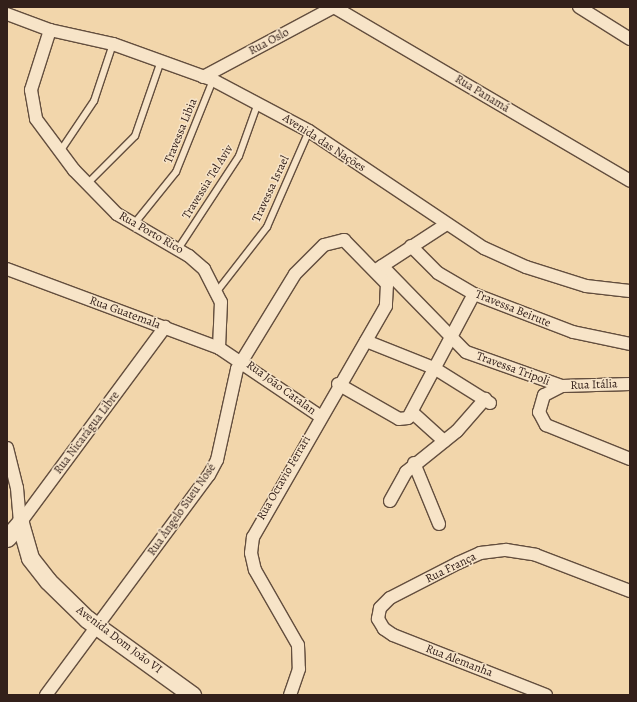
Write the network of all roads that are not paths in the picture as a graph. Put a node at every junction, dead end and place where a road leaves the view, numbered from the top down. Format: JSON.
{"nodes":[{"id":1,"x":334,"y":7,"type":"edge"},
{"id":2,"x":579,"y":7,"type":"edge"},
{"id":3,"x":7,"y":14,"type":"edge"},
{"id":4,"x":50,"y":30,"type":"junction"},
{"id":5,"x":630,"y":39,"type":"edge"},
{"id":6,"x":113,"y":44,"type":"junction"},
{"id":7,"x":161,"y":61,"type":"junction"},
{"id":8,"x":208,"y":78,"type":"junction"},
{"id":9,"x":258,"y":102,"type":"junction"},
{"id":10,"x":309,"y":131,"type":"junction"},
{"id":11,"x":59,"y":153,"type":"junction"},
{"id":12,"x":630,"y":181,"type":"edge"},
{"id":13,"x":87,"y":184,"type":"junction"},
{"id":14,"x":134,"y":225,"type":"junction"},
{"id":15,"x":445,"y":225,"type":"junction"},
{"id":16,"x":411,"y":246,"type":"junction"},
{"id":17,"x":178,"y":249,"type":"junction"},
{"id":18,"x":379,"y":268,"type":"junction"},
{"id":19,"x":7,"y":269,"type":"edge"},
{"id":20,"x":218,"y":290,"type":"junction"},
{"id":21,"x":630,"y":292,"type":"edge"},
{"id":22,"x":474,"y":294,"type":"junction"},
{"id":23,"x":165,"y":327,"type":"junction"},
{"id":24,"x":451,"y":333,"type":"junction"},
{"id":25,"x":366,"y":341,"type":"junction"},
{"id":26,"x":630,"y":344,"type":"edge"},
{"id":27,"x":219,"y":348,"type":"junction"},
{"id":28,"x":242,"y":360,"type":"junction"},
{"id":29,"x":434,"y":368,"type":"junction"},
{"id":30,"x":338,"y":384,"type":"junction"},
{"id":31,"x":630,"y":384,"type":"edge"},
{"id":32,"x":562,"y":386,"type":"junction"},
{"id":33,"x":413,"y":413,"type":"junction"},
{"id":34,"x":320,"y":416,"type":"junction"},
{"id":35,"x":444,"y":441,"type":"junction"},
{"id":36,"x":7,"y":448,"type":"edge"},
{"id":37,"x":630,"y":459,"type":"edge"},
{"id":38,"x":414,"y":463,"type":"junction"},
{"id":39,"x":390,"y":502,"type":"dead end"},
{"id":40,"x":20,"y":523,"type":"junction"},
{"id":41,"x":440,"y":524,"type":"dead end"},
{"id":42,"x":7,"y":538,"type":"edge"},
{"id":43,"x":630,"y":591,"type":"edge"},
{"id":44,"x":378,"y":619,"type":"joint"},
{"id":45,"x":98,"y":626,"type":"junction"},
{"id":46,"x":46,"y":695,"type":"edge"},
{"id":47,"x":192,"y":695,"type":"edge"},
{"id":48,"x":290,"y":695,"type":"edge"},
{"id":49,"x":546,"y":695,"type":"edge"}],
"edges":[{"from":1,"to":8,"type":"street","name":"Rua Oslo"},
{"from":1,"to":12,"type":"street","name":"Rua Panamá"},
{"from":2,"to":5,"type":"street"},
{"from":3,"to":4,"type":"street","name":"Avenida das Nações"},
{"from":4,"to":6,"type":"street","name":"Avenida das Nações"},
{"from":4,"to":11,"type":"street","name":"Rua Porto Rico"},
{"from":6,"to":7,"type":"street","name":"Avenida das Nações"},
{"from":6,"to":11,"type":"lane"},
{"from":7,"to":8,"type":"street","name":"Avenida das Nações"},
{"from":7,"to":13,"type":"lane"},
{"from":8,"to":9,"type":"street","name":"Avenida das Nações"},
{"from":8,"to":14,"type":"lane","name":"Travessa Libia"},
{"from":9,"to":10,"type":"street","name":"Avenida das Nações"},
{"from":9,"to":17,"type":"lane","name":"Travessia Tel Aviv"},
{"from":10,"to":15,"type":"street","name":"Avenida das Nações"},
{"from":10,"to":20,"type":"lane","name":"Travessa Israel"},
{"from":11,"to":13,"type":"street","name":"Rua Porto Rico"},
{"from":13,"to":14,"type":"street","name":"Rua Porto Rico"},
{"from":14,"to":17,"type":"street","name":"Rua Porto Rico"},
{"from":15,"to":16,"type":"street"},
{"from":15,"to":21,"type":"street","name":"Avenida das Nações"},
{"from":16,"to":18,"type":"street"},
{"from":16,"to":22,"type":"street","name":"Travessa Beirute"},
{"from":17,"to":20,"type":"street","name":"Rua Porto Rico"},
{"from":18,"to":24,"type":"street","name":"Travessa Tripoli"},
{"from":18,"to":25,"type":"street","name":"Rua Octavio Ferrari"},
{"from":18,"to":28,"type":"street","name":"Rua Ângelo Sueu Nosé"},
{"from":19,"to":23,"type":"street","name":"Rua Guatemala"},
{"from":20,"to":27,"type":"street","name":"Rua Porto Rico"},
{"from":22,"to":24,"type":"street"},
{"from":22,"to":26,"type":"street","name":"Travessa Beirute"},
{"from":23,"to":27,"type":"street","name":"Rua Guatemala"},
{"from":23,"to":40,"type":"street","name":"Rua Nicarágua Libre"},
{"from":24,"to":29,"type":"street"},
{"from":24,"to":32,"type":"street","name":"Travessa Tripoli"},
{"from":25,"to":29,"type":"street"},
{"from":25,"to":30,"type":"street","name":"Rua Octavio Ferrari"},
{"from":27,"to":28,"type":"street","name":"Rua Guatemala"},
{"from":28,"to":34,"type":"street","name":"Rua João Catalan"},
{"from":28,"to":45,"type":"street","name":"Rua Ângelo Sueu Nosé"},
{"from":29,"to":33,"type":"street"},
{"from":29,"to":35,"type":"street"},
{"from":30,"to":33,"type":"street"},
{"from":30,"to":34,"type":"street","name":"Rua Octavio Ferrari"},
{"from":31,"to":32,"type":"street","name":"Rua Itália"},
{"from":32,"to":37,"type":"street","name":"Rua Itália"},
{"from":33,"to":35,"type":"street"},
{"from":34,"to":48,"type":"street","name":"Rua Octavio Ferrari"},
{"from":35,"to":38,"type":"street"},
{"from":36,"to":40,"type":"street","name":"Avenida Dom João VI"},
{"from":38,"to":39,"type":"street"},
{"from":38,"to":41,"type":"street"},
{"from":40,"to":42,"type":"street","name":"Rua Nicarágua Libre"},
{"from":40,"to":45,"type":"street","name":"Avenida Dom João VI"},
{"from":43,"to":44,"type":"street","name":"Rua França"},
{"from":44,"to":49,"type":"street","name":"Rua Alemanha"},
{"from":45,"to":46,"type":"street","name":"Rua Ângelo Sueu Nosé"},
{"from":45,"to":47,"type":"street","name":"Avenida Dom João VI"}]}
